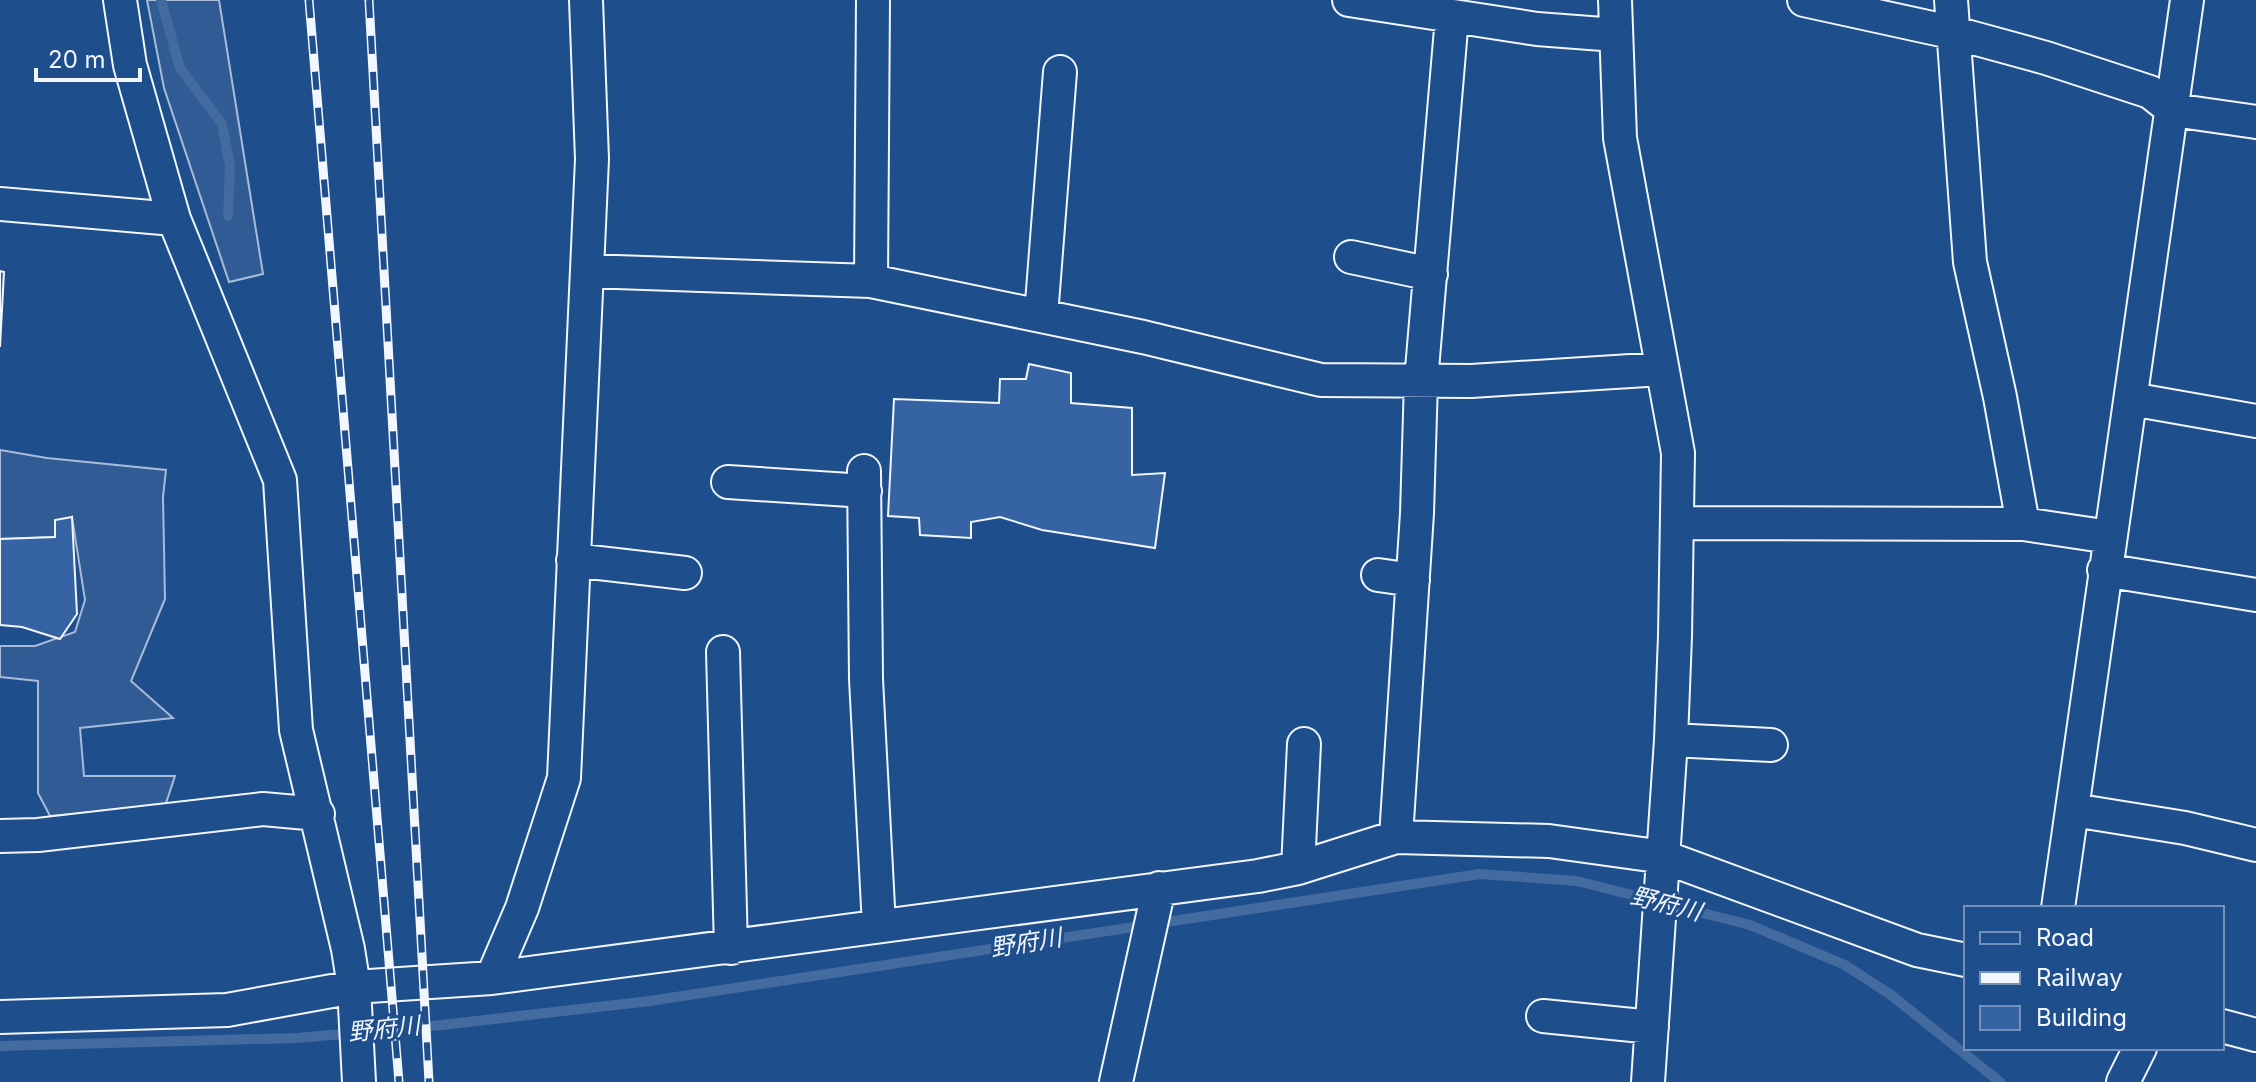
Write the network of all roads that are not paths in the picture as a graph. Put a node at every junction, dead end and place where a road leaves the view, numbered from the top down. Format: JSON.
{"nodes":[{"id":1,"x":120,"y":0,"type":"edge"},
{"id":2,"x":586,"y":0,"type":"edge"},
{"id":3,"x":873,"y":0,"type":"edge"},
{"id":4,"x":1349,"y":0,"type":"edge"},
{"id":5,"x":1615,"y":0,"type":"edge"},
{"id":6,"x":1804,"y":0,"type":"edge"},
{"id":7,"x":1951,"y":0,"type":"edge"},
{"id":8,"x":2187,"y":0,"type":"edge"},
{"id":9,"x":1452,"y":17,"type":"junction"},
{"id":10,"x":1955,"y":33,"type":"junction"},
{"id":11,"x":1616,"y":35,"type":"junction"},
{"id":12,"x":1060,"y":72,"type":"dead end"},
{"id":13,"x":2173,"y":110,"type":"junction"},
{"id":14,"x":2256,"y":122,"type":"edge"},
{"id":15,"x":0,"y":204,"type":"edge"},
{"id":16,"x":174,"y":219,"type":"junction"},
{"id":17,"x":1351,"y":257,"type":"dead end"},
{"id":18,"x":588,"y":271,"type":"junction"},
{"id":19,"x":1431,"y":274,"type":"junction"},
{"id":20,"x":871,"y":281,"type":"junction"},
{"id":21,"x":1041,"y":316,"type":"junction"},
{"id":22,"x":1662,"y":369,"type":"junction"},
{"id":23,"x":1421,"y":381,"type":"junction"},
{"id":24,"x":2131,"y":399,"type":"junction"},
{"id":25,"x":2256,"y":421,"type":"edge"},
{"id":26,"x":728,"y":482,"type":"dead end"},
{"id":27,"x":1677,"y":523,"type":"junction"},
{"id":28,"x":2023,"y":524,"type":"junction"},
{"id":29,"x":2110,"y":537,"type":"junction"},
{"id":30,"x":573,"y":560,"type":"junction"},
{"id":31,"x":2104,"y":570,"type":"junction"},
{"id":32,"x":685,"y":573,"type":"dead end"},
{"id":33,"x":1378,"y":575,"type":"dead end"},
{"id":34,"x":1413,"y":580,"type":"junction"},
{"id":35,"x":2256,"y":595,"type":"edge"},
{"id":36,"x":723,"y":652,"type":"dead end"},
{"id":37,"x":1671,"y":740,"type":"junction"},
{"id":38,"x":1304,"y":744,"type":"dead end"},
{"id":39,"x":1771,"y":745,"type":"dead end"},
{"id":40,"x":2073,"y":810,"type":"junction"},
{"id":41,"x":318,"y":814,"type":"junction"},
{"id":42,"x":0,"y":836,"type":"edge"},
{"id":43,"x":2249,"y":836,"type":"edge"},
{"id":44,"x":1396,"y":837,"type":"junction"},
{"id":45,"x":1663,"y":866,"type":"junction"},
{"id":46,"x":1298,"y":868,"type":"junction"},
{"id":47,"x":1158,"y":892,"type":"junction"},
{"id":48,"x":2058,"y":906,"type":"edge"},
{"id":49,"x":879,"y":926,"type":"junction"},
{"id":50,"x":731,"y":948,"type":"junction"},
{"id":51,"x":1964,"y":960,"type":"edge"},
{"id":52,"x":492,"y":978,"type":"junction"},
{"id":53,"x":355,"y":997,"type":"junction"},
{"id":54,"x":1543,"y":1016,"type":"dead end"},
{"id":55,"x":0,"y":1017,"type":"edge"},
{"id":56,"x":1652,"y":1027,"type":"junction"},
{"id":57,"x":2224,"y":1027,"type":"edge"},
{"id":58,"x":2256,"y":1035,"type":"edge"},
{"id":59,"x":2139,"y":1050,"type":"edge"},
{"id":60,"x":359,"y":1067,"type":"edge"},
{"id":61,"x":1116,"y":1082,"type":"edge"},
{"id":62,"x":1648,"y":1082,"type":"edge"},
{"id":63,"x":2123,"y":1082,"type":"edge"}],
"edges":[{"from":1,"to":16,"type":"street"},
{"from":2,"to":18,"type":"street"},
{"from":3,"to":20,"type":"street"},
{"from":4,"to":9,"type":"street"},
{"from":5,"to":11,"type":"street"},
{"from":6,"to":10,"type":"street"},
{"from":7,"to":10,"type":"street"},
{"from":8,"to":13,"type":"street"},
{"from":9,"to":11,"type":"street"},
{"from":9,"to":19,"type":"street"},
{"from":10,"to":13,"type":"street"},
{"from":10,"to":28,"type":"street"},
{"from":11,"to":22,"type":"street"},
{"from":12,"to":21,"type":"street"},
{"from":13,"to":14,"type":"street"},
{"from":13,"to":24,"type":"street"},
{"from":15,"to":16,"type":"street"},
{"from":16,"to":41,"type":"street"},
{"from":17,"to":19,"type":"street"},
{"from":18,"to":20,"type":"street"},
{"from":18,"to":30,"type":"street"},
{"from":19,"to":23,"type":"street"},
{"from":20,"to":21,"type":"street"},
{"from":21,"to":23,"type":"street"},
{"from":22,"to":23,"type":"street"},
{"from":22,"to":27,"type":"street"},
{"from":23,"to":34,"type":"street"},
{"from":24,"to":25,"type":"street"},
{"from":24,"to":29,"type":"street"},
{"from":26,"to":49,"type":"street"},
{"from":27,"to":28,"type":"street"},
{"from":27,"to":37,"type":"street"},
{"from":28,"to":29,"type":"street"},
{"from":29,"to":31,"type":"street"},
{"from":30,"to":32,"type":"street"},
{"from":30,"to":52,"type":"street"},
{"from":31,"to":35,"type":"street"},
{"from":31,"to":40,"type":"street"},
{"from":33,"to":34,"type":"street"},
{"from":34,"to":44,"type":"street"},
{"from":36,"to":50,"type":"street"},
{"from":37,"to":39,"type":"street"},
{"from":37,"to":45,"type":"street"},
{"from":38,"to":46,"type":"street"},
{"from":40,"to":43,"type":"street"},
{"from":40,"to":48,"type":"street"},
{"from":41,"to":42,"type":"street"},
{"from":41,"to":53,"type":"street"},
{"from":44,"to":45,"type":"street"},
{"from":44,"to":46,"type":"street"},
{"from":45,"to":51,"type":"street"},
{"from":45,"to":56,"type":"street"},
{"from":46,"to":47,"type":"street"},
{"from":47,"to":49,"type":"street"},
{"from":47,"to":61,"type":"street"},
{"from":49,"to":50,"type":"street"},
{"from":50,"to":52,"type":"street"},
{"from":52,"to":53,"type":"street"},
{"from":53,"to":55,"type":"street"},
{"from":53,"to":60,"type":"street"},
{"from":54,"to":56,"type":"street"},
{"from":56,"to":62,"type":"street"},
{"from":57,"to":58,"type":"street"},
{"from":59,"to":63,"type":"street"}]}
